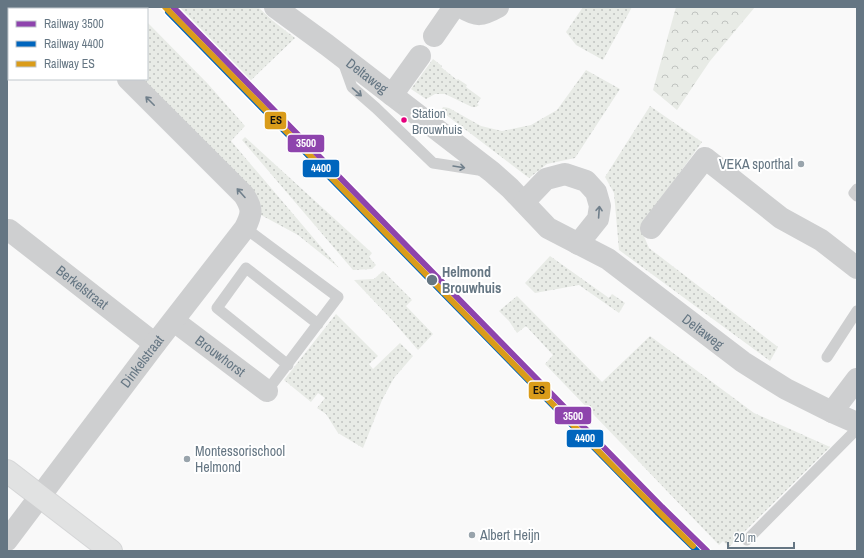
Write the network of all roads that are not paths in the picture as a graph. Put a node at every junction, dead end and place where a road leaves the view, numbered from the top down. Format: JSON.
{"nodes":[{"id":1,"x":275,"y":7,"type":"edge"},
{"id":2,"x":454,"y":7,"type":"edge"},
{"id":3,"x":461,"y":7,"type":"edge"},
{"id":4,"x":498,"y":7,"type":"edge"},
{"id":5,"x":434,"y":36,"type":"dead end"},
{"id":6,"x":420,"y":56,"type":"dead end"},
{"id":7,"x":342,"y":57,"type":"junction"},
{"id":8,"x":129,"y":80,"type":"edge"},
{"id":9,"x":392,"y":95,"type":"junction"},
{"id":10,"x":492,"y":172,"type":"junction"},
{"id":11,"x":857,"y":189,"type":"edge"},
{"id":12,"x":857,"y":196,"type":"edge"},
{"id":13,"x":524,"y":202,"type":"junction"},
{"id":14,"x":8,"y":226,"type":"edge"},
{"id":15,"x":246,"y":228,"type":"junction"},
{"id":16,"x":651,"y":228,"type":"dead end"},
{"id":17,"x":578,"y":244,"type":"junction"},
{"id":18,"x":857,"y":268,"type":"edge"},
{"id":19,"x":857,"y":311,"type":"edge"},
{"id":20,"x":174,"y":321,"type":"junction"},
{"id":21,"x":318,"y":324,"type":"junction"},
{"id":22,"x":155,"y":344,"type":"junction"},
{"id":23,"x":827,"y":357,"type":"dead end"},
{"id":24,"x":288,"y":364,"type":"junction"},
{"id":25,"x":857,"y":379,"type":"edge"},
{"id":26,"x":267,"y":391,"type":"joint"},
{"id":27,"x":832,"y":412,"type":"junction"},
{"id":28,"x":857,"y":423,"type":"edge"},
{"id":29,"x":857,"y":429,"type":"edge"},
{"id":30,"x":7,"y":471,"type":"edge"},
{"id":31,"x":40,"y":496,"type":"junction"},
{"id":32,"x":7,"y":540,"type":"edge"},
{"id":33,"x":747,"y":540,"type":"dead end"},
{"id":34,"x":111,"y":551,"type":"edge"}],
"edges":[{"from":1,"to":7,"type":"street","name":"Deltaweg"},
{"from":2,"to":5,"type":"street"},
{"from":3,"to":4,"type":"street"},
{"from":6,"to":9,"type":"street","name":"Deltaweg"},
{"from":7,"to":9,"type":"street","name":"Deltaweg"},
{"from":7,"to":10,"type":"lane","name":"Deltaweg","one_way":true},
{"from":15,"to":8,"type":"street","name":"Dinkelstraat","one_way":true},
{"from":9,"to":10,"type":"street","name":"Deltaweg"},
{"from":10,"to":13,"type":"street","name":"Deltaweg"},
{"from":11,"to":12,"type":"lane"},
{"from":13,"to":17,"type":"street","name":"Deltaweg"},
{"from":17,"to":13,"type":"street","one_way":true},
{"from":14,"to":22,"type":"street","name":"Berkelstraat"},
{"from":15,"to":20,"type":"street","name":"Dinkelstraat"},
{"from":15,"to":21,"type":"lane"},
{"from":16,"to":18,"type":"street"},
{"from":17,"to":27,"type":"street","name":"Deltaweg"},
{"from":19,"to":23,"type":"lane"},
{"from":20,"to":22,"type":"street","name":"Dinkelstraat"},
{"from":20,"to":26,"type":"street","name":"Brouwhorst"},
{"from":21,"to":24,"type":"lane"},
{"from":21,"to":24,"type":"lane"},
{"from":22,"to":31,"type":"street","name":"Dinkelstraat"},
{"from":24,"to":26,"type":"lane"},
{"from":25,"to":27,"type":"street"},
{"from":27,"to":28,"type":"street","name":"Deltaweg"},
{"from":29,"to":33,"type":"lane"},
{"from":30,"to":31,"type":"street"},
{"from":31,"to":32,"type":"street","name":"Dinkelstraat"},
{"from":31,"to":34,"type":"street"}]}
